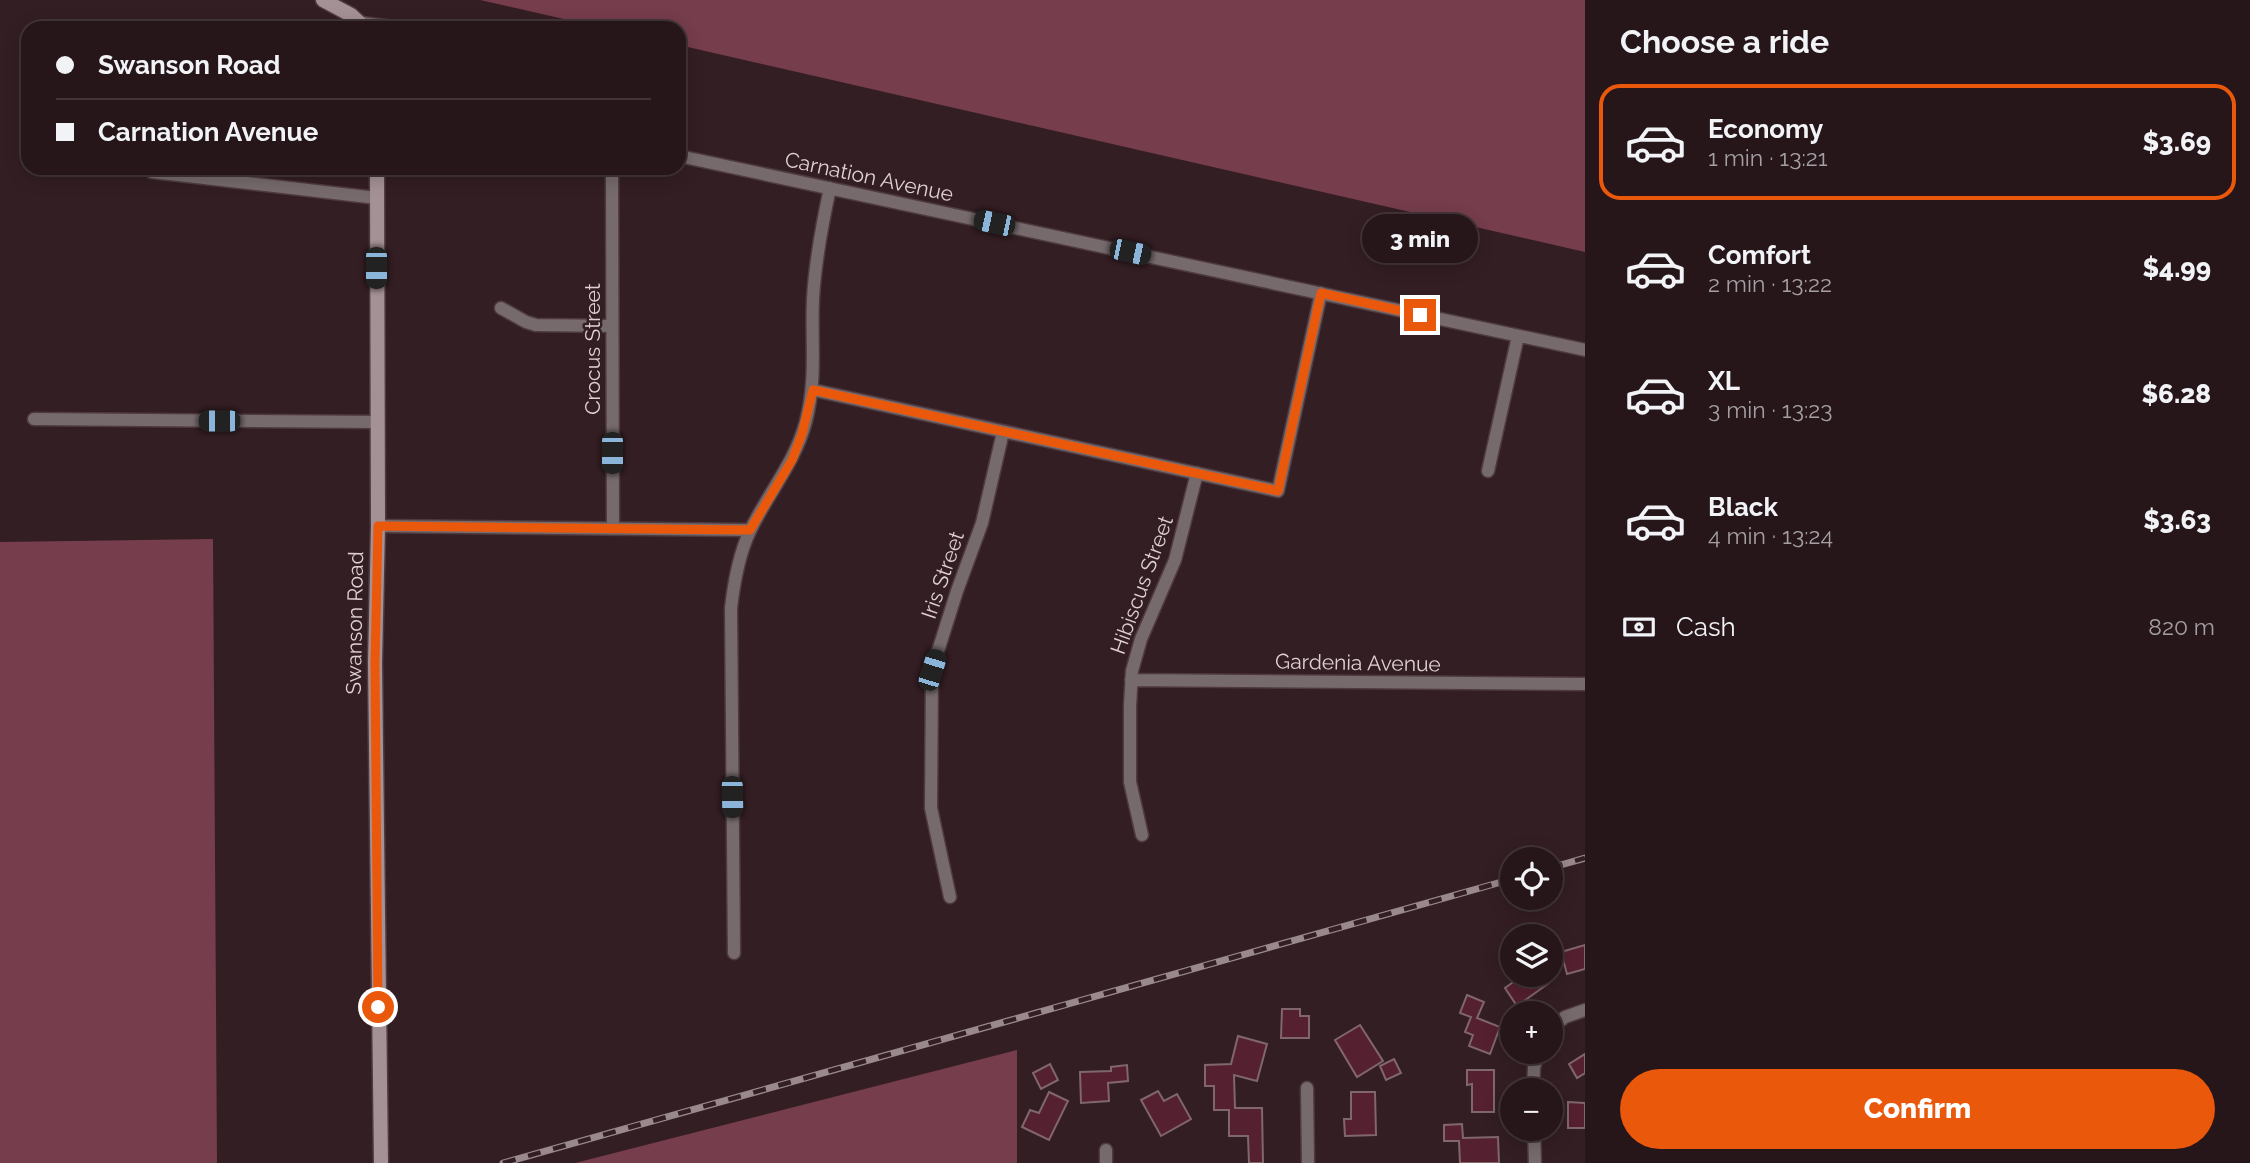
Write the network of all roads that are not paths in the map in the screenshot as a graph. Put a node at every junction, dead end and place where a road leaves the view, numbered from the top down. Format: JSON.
{"nodes":[{"id":1,"x":323,"y":0,"type":"edge"},
{"id":2,"x":357,"y":21,"type":"edge"},
{"id":3,"x":686,"y":157,"type":"edge"},
{"id":4,"x":178,"y":175,"type":"edge"},
{"id":5,"x":377,"y":175,"type":"edge"},
{"id":6,"x":612,"y":175,"type":"edge"},
{"id":7,"x":830,"y":188,"type":"junction"},
{"id":8,"x":377,"y":198,"type":"junction"},
{"id":9,"x":1321,"y":293,"type":"junction"},
{"id":10,"x":501,"y":309,"type":"dead end"},
{"id":11,"x":612,"y":326,"type":"junction"},
{"id":12,"x":1518,"y":336,"type":"junction"},
{"id":13,"x":1585,"y":351,"type":"edge"},
{"id":14,"x":813,"y":390,"type":"junction"},
{"id":15,"x":34,"y":419,"type":"dead end"},
{"id":16,"x":378,"y":422,"type":"junction"},
{"id":17,"x":1003,"y":432,"type":"junction"},
{"id":18,"x":1488,"y":471,"type":"dead end"},
{"id":19,"x":1197,"y":473,"type":"junction"},
{"id":20,"x":378,"y":526,"type":"junction"},
{"id":21,"x":612,"y":529,"type":"junction"},
{"id":22,"x":750,"y":530,"type":"junction"},
{"id":23,"x":1131,"y":680,"type":"junction"},
{"id":24,"x":1585,"y":684,"type":"edge"},
{"id":25,"x":1142,"y":835,"type":"dead end"},
{"id":26,"x":950,"y":897,"type":"dead end"},
{"id":27,"x":734,"y":953,"type":"dead end"},
{"id":28,"x":1585,"y":1010,"type":"edge"},
{"id":29,"x":1563,"y":1019,"type":"edge"},
{"id":30,"x":1307,"y":1088,"type":"dead end"},
{"id":31,"x":1534,"y":1141,"type":"edge"},
{"id":32,"x":381,"y":1163,"type":"edge"},
{"id":33,"x":1308,"y":1163,"type":"edge"},
{"id":34,"x":1535,"y":1163,"type":"edge"}],
"edges":[{"from":1,"to":2,"type":"street"},
{"from":3,"to":7,"type":"street","name":"Carnation Avenue"},
{"from":4,"to":8,"type":"street"},
{"from":5,"to":8,"type":"street","name":"Swanson Road"},
{"from":6,"to":11,"type":"street","name":"Crocus Street"},
{"from":7,"to":9,"type":"street","name":"Carnation Avenue"},
{"from":7,"to":14,"type":"street"},
{"from":8,"to":16,"type":"street","name":"Swanson Road"},
{"from":9,"to":12,"type":"street","name":"Carnation Avenue"},
{"from":9,"to":19,"type":"street"},
{"from":10,"to":11,"type":"street"},
{"from":11,"to":21,"type":"street","name":"Crocus Street"},
{"from":12,"to":13,"type":"street","name":"Carnation Avenue"},
{"from":12,"to":18,"type":"street"},
{"from":14,"to":17,"type":"street"},
{"from":14,"to":22,"type":"street"},
{"from":15,"to":16,"type":"street"},
{"from":16,"to":20,"type":"street","name":"Swanson Road"},
{"from":17,"to":19,"type":"street"},
{"from":17,"to":26,"type":"street","name":"Iris Street"},
{"from":19,"to":23,"type":"street","name":"Hibiscus Street"},
{"from":20,"to":21,"type":"street"},
{"from":20,"to":32,"type":"street","name":"Swanson Road"},
{"from":21,"to":22,"type":"street"},
{"from":22,"to":27,"type":"street"},
{"from":23,"to":24,"type":"street","name":"Gardenia Avenue"},
{"from":23,"to":25,"type":"street","name":"Hibiscus Street"},
{"from":28,"to":29,"type":"street"},
{"from":30,"to":33,"type":"street"},
{"from":31,"to":34,"type":"street"}]}
